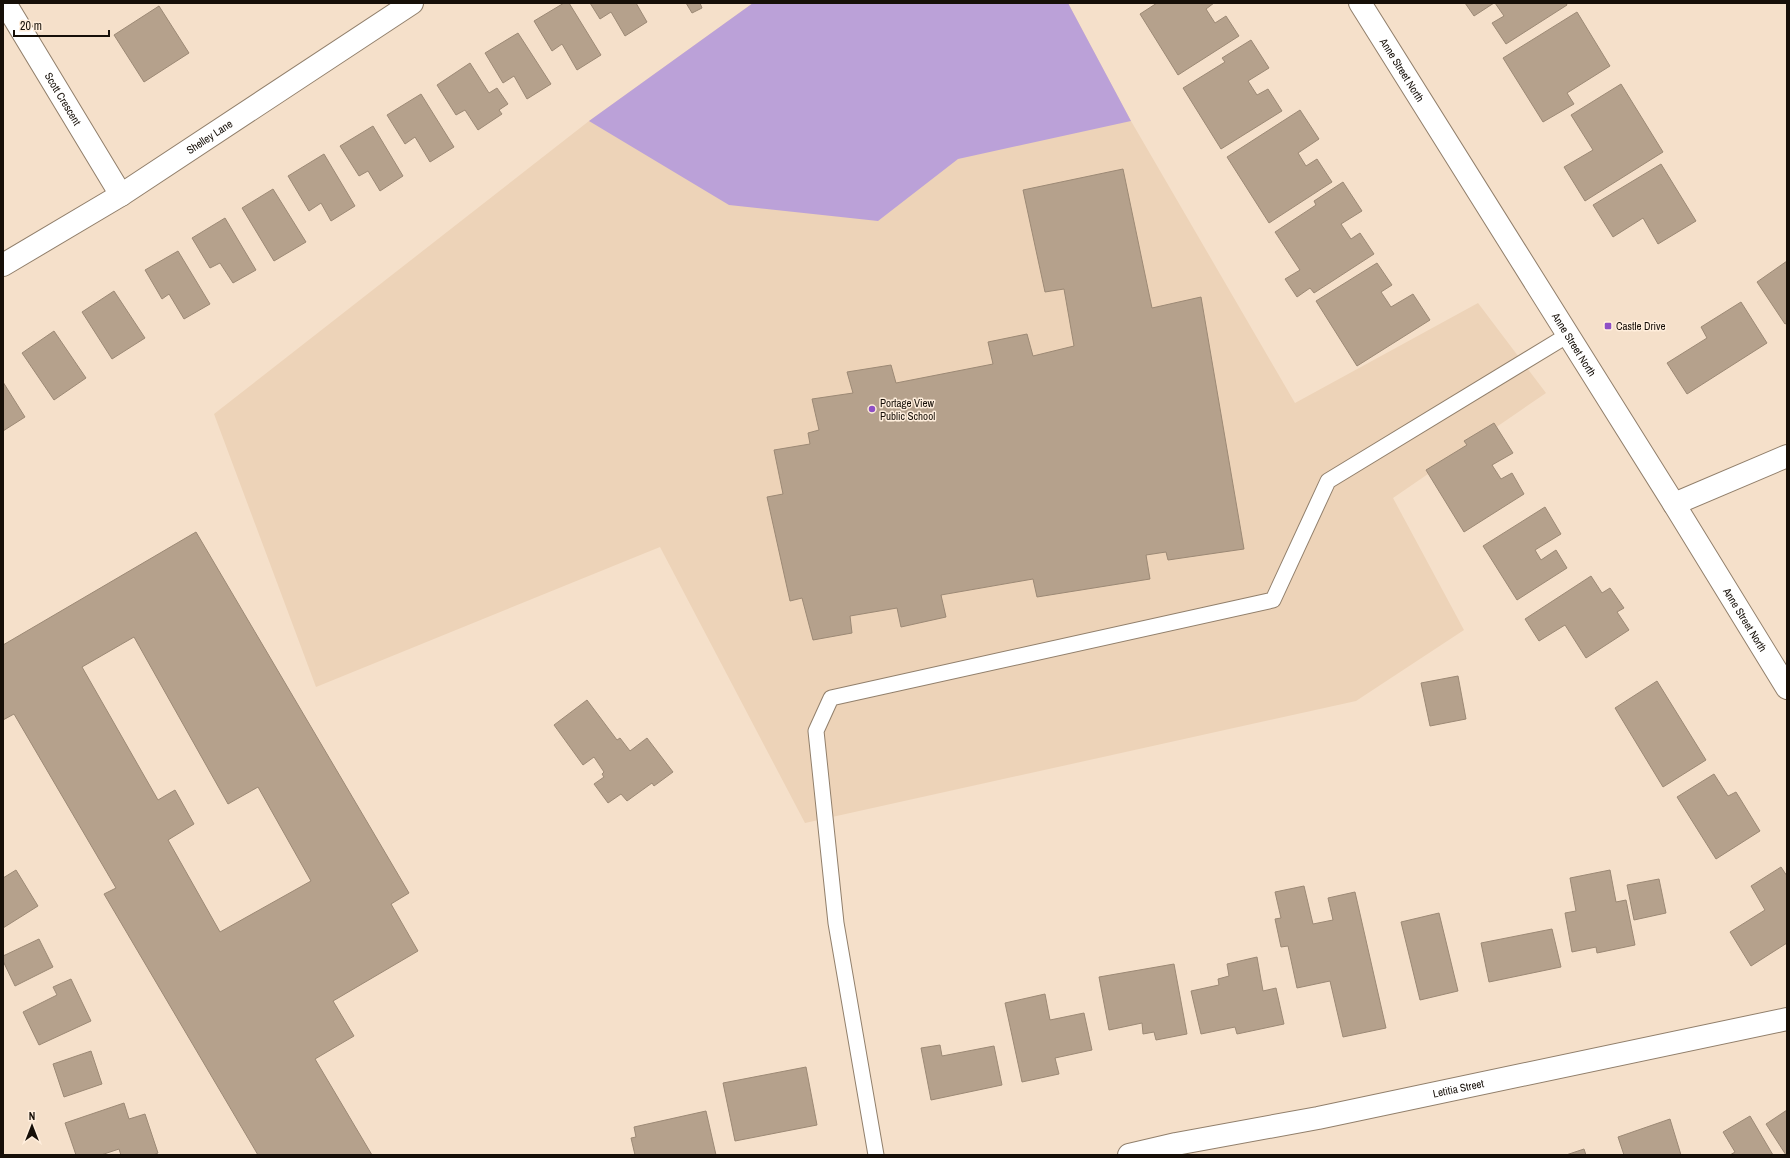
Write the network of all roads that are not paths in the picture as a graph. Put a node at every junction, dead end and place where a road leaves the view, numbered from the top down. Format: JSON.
{"nodes":[{"id":1,"x":5,"y":3,"type":"edge"},
{"id":2,"x":412,"y":3,"type":"edge"},
{"id":3,"x":1360,"y":3,"type":"edge"},
{"id":4,"x":121,"y":195,"type":"junction"},
{"id":5,"x":3,"y":265,"type":"edge"},
{"id":6,"x":1568,"y":335,"type":"junction"},
{"id":7,"x":1787,"y":456,"type":"edge"},
{"id":8,"x":1674,"y":504,"type":"junction"},
{"id":9,"x":1787,"y":688,"type":"edge"},
{"id":10,"x":1787,"y":1019,"type":"edge"},
{"id":11,"x":1178,"y":1150,"type":"edge"},
{"id":12,"x":876,"y":1155,"type":"edge"},
{"id":13,"x":1129,"y":1155,"type":"edge"}],
"edges":[{"from":1,"to":4,"type":"street","name":"Scott Crescent"},
{"from":2,"to":4,"type":"street","name":"Shelley Lane"},
{"from":3,"to":6,"type":"street","name":"Anne Street North"},
{"from":4,"to":5,"type":"street","name":"Shelley Lane"},
{"from":6,"to":8,"type":"street","name":"Anne Street North"},
{"from":6,"to":12,"type":"lane"},
{"from":7,"to":8,"type":"street"},
{"from":8,"to":9,"type":"street","name":"Anne Street North"},
{"from":10,"to":11,"type":"street","name":"Letitia Street"},
{"from":11,"to":13,"type":"street","name":"Letitia Street"}]}
